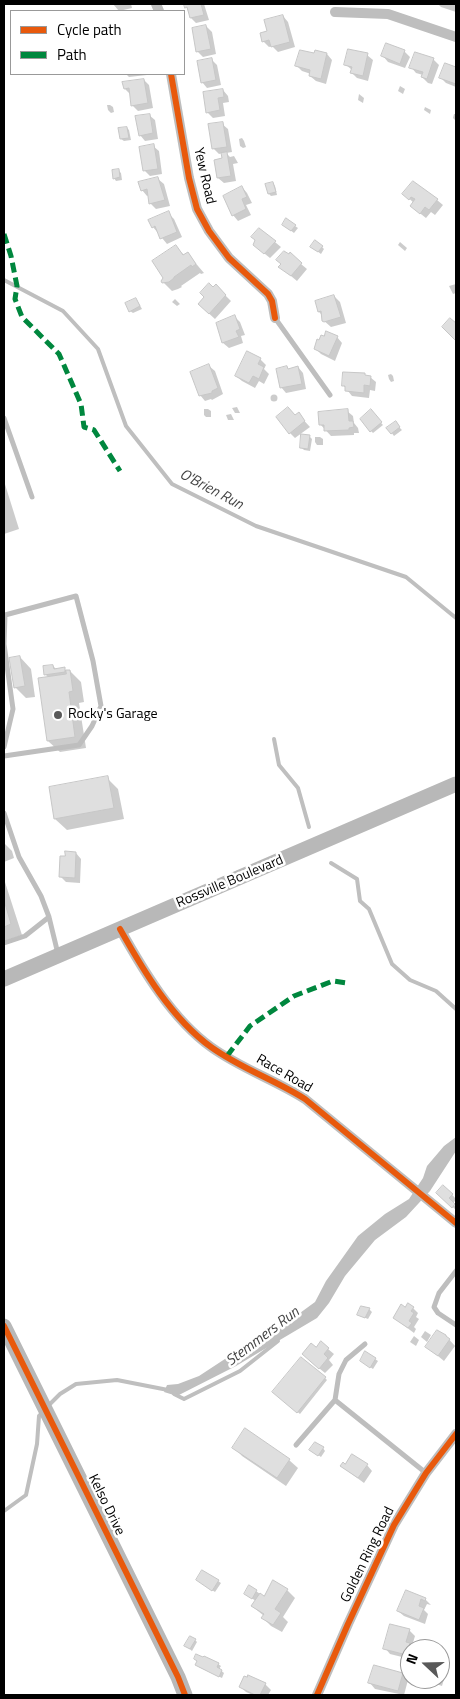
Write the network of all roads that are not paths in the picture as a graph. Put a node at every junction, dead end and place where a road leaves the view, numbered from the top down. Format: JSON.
{"nodes":[{"id":1,"x":335,"y":12,"type":"dead end"},
{"id":2,"x":456,"y":37,"type":"edge"},
{"id":3,"x":171,"y":75,"type":"edge"},
{"id":4,"x":275,"y":318,"type":"joint"},
{"id":5,"x":330,"y":395,"type":"dead end"},
{"id":6,"x":4,"y":418,"type":"edge"},
{"id":7,"x":32,"y":496,"type":"dead end"},
{"id":8,"x":4,"y":747,"type":"edge"},
{"id":9,"x":4,"y":756,"type":"edge"},
{"id":10,"x":456,"y":784,"type":"edge"},
{"id":11,"x":4,"y":813,"type":"edge"},
{"id":12,"x":49,"y":917,"type":"junction"},
{"id":13,"x":120,"y":930,"type":"junction"},
{"id":14,"x":4,"y":943,"type":"edge"},
{"id":15,"x":58,"y":956,"type":"junction"},
{"id":16,"x":4,"y":979,"type":"edge"},
{"id":17,"x":456,"y":1223,"type":"edge"},
{"id":18,"x":456,"y":1271,"type":"edge"},
{"id":19,"x":456,"y":1325,"type":"edge"},
{"id":20,"x":4,"y":1326,"type":"edge"},
{"id":21,"x":364,"y":1344,"type":"dead end"},
{"id":22,"x":335,"y":1400,"type":"junction"},
{"id":23,"x":456,"y":1434,"type":"edge"},
{"id":24,"x":296,"y":1445,"type":"dead end"},
{"id":25,"x":426,"y":1473,"type":"junction"},
{"id":26,"x":185,"y":1695,"type":"edge"},
{"id":27,"x":317,"y":1695,"type":"edge"}],
"edges":[{"from":1,"to":2,"type":"street"},
{"from":3,"to":4,"type":"street","name":"Yew Road"},
{"from":4,"to":5,"type":"lane"},
{"from":6,"to":7,"type":"lane"},
{"from":8,"to":9,"type":"lane"},
{"from":10,"to":13,"type":"main road","name":"Rossville Boulevard"},
{"from":11,"to":12,"type":"lane"},
{"from":12,"to":14,"type":"lane"},
{"from":12,"to":15,"type":"lane"},
{"from":13,"to":15,"type":"main road","name":"Rossville Boulevard"},
{"from":13,"to":17,"type":"street","name":"Race Road"},
{"from":15,"to":16,"type":"main road","name":"Rossville Boulevard"},
{"from":18,"to":19,"type":"lane"},
{"from":20,"to":26,"type":"main road","name":"Kelso Drive"},
{"from":21,"to":22,"type":"lane"},
{"from":22,"to":24,"type":"lane"},
{"from":22,"to":25,"type":"lane"},
{"from":23,"to":25,"type":"street","name":"Golden Ring Road"},
{"from":25,"to":27,"type":"street","name":"Golden Ring Road"}]}
